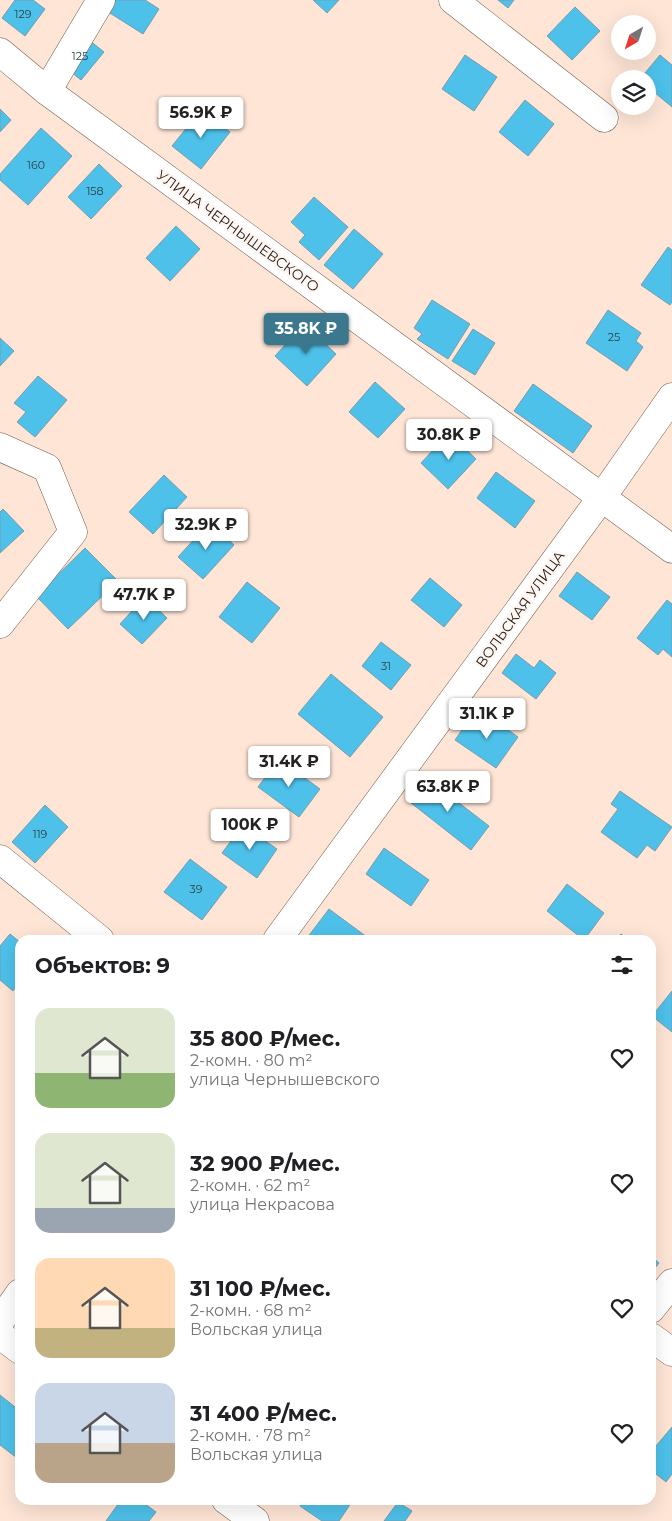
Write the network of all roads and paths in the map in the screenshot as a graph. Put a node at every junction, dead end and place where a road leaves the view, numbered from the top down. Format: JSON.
{"nodes":[{"id":1,"x":101,"y":0,"type":"edge"},
{"id":2,"x":453,"y":0,"type":"edge"},
{"id":3,"x":0,"y":52,"type":"edge"},
{"id":4,"x":47,"y":91,"type":"junction"},
{"id":5,"x":604,"y":118,"type":"dead end"},
{"id":6,"x":672,"y":396,"type":"edge"},
{"id":7,"x":0,"y":446,"type":"edge"},
{"id":8,"x":602,"y":497,"type":"junction"},
{"id":9,"x":672,"y":549,"type":"edge"},
{"id":10,"x":0,"y":624,"type":"edge"},
{"id":11,"x":0,"y":859,"type":"edge"},
{"id":12,"x":94,"y":935,"type":"edge"},
{"id":13,"x":280,"y":935,"type":"edge"},
{"id":14,"x":672,"y":1283,"type":"edge"},
{"id":15,"x":15,"y":1301,"type":"edge"},
{"id":16,"x":656,"y":1303,"type":"edge"},
{"id":17,"x":0,"y":1321,"type":"edge"},
{"id":18,"x":0,"y":1335,"type":"edge"},
{"id":19,"x":656,"y":1341,"type":"edge"},
{"id":20,"x":15,"y":1346,"type":"edge"},
{"id":21,"x":672,"y":1352,"type":"edge"},
{"id":22,"x":233,"y":1505,"type":"edge"},
{"id":23,"x":255,"y":1521,"type":"edge"}],
"edges":[{"from":1,"to":4,"type":"street"},
{"from":2,"to":5,"type":"street"},
{"from":3,"to":4,"type":"street","name":"УЛИЦА ЧЕРНЫШЕВСКОГО"},
{"from":4,"to":8,"type":"street","name":"УЛИЦА ЧЕРНЫШЕВСКОГО"},
{"from":6,"to":8,"type":"street","name":"ВОЛЬСКАЯ УЛИЦА"},
{"from":7,"to":10,"type":"street"},
{"from":8,"to":9,"type":"street","name":"УЛИЦА ЧЕРНЫШЕВСКОГО"},
{"from":8,"to":13,"type":"street","name":"ВОЛЬСКАЯ УЛИЦА"},
{"from":11,"to":12,"type":"street"},
{"from":14,"to":16,"type":"street"},
{"from":15,"to":17,"type":"street"},
{"from":18,"to":20,"type":"street"},
{"from":19,"to":21,"type":"street"},
{"from":22,"to":23,"type":"street"}]}
